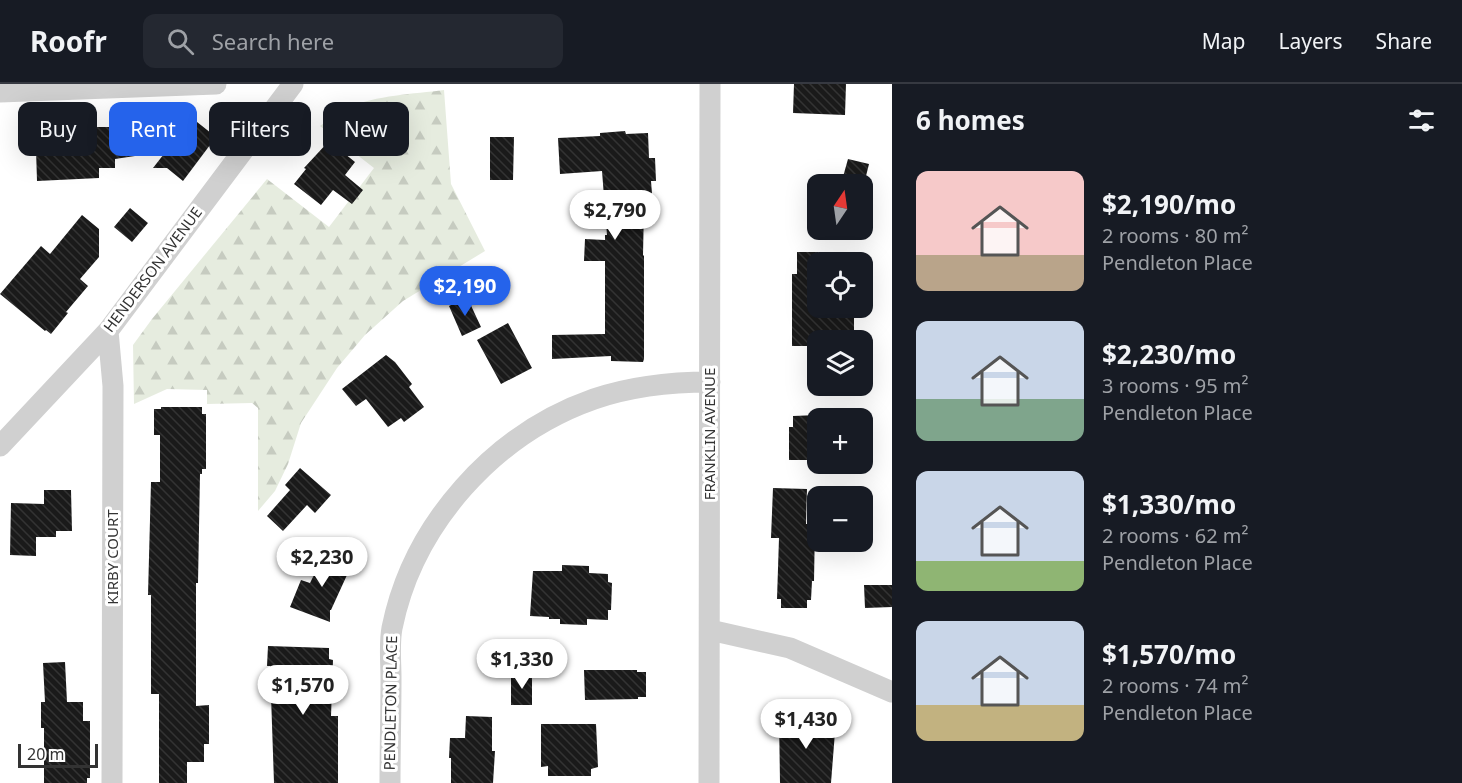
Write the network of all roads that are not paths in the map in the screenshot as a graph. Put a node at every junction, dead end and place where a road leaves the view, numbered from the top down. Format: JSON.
{"nodes":[{"id":1,"x":216,"y":84,"type":"edge"},
{"id":2,"x":293,"y":84,"type":"edge"},
{"id":3,"x":710,"y":84,"type":"edge"},
{"id":4,"x":0,"y":92,"type":"edge"},
{"id":5,"x":108,"y":331,"type":"junction"},
{"id":6,"x":710,"y":382,"type":"junction"},
{"id":7,"x":0,"y":446,"type":"edge"},
{"id":8,"x":710,"y":630,"type":"junction"},
{"id":9,"x":892,"y":692,"type":"edge"},
{"id":10,"x":112,"y":783,"type":"edge"},
{"id":11,"x":390,"y":783,"type":"edge"},
{"id":12,"x":709,"y":783,"type":"edge"}],
"edges":[{"from":1,"to":4,"type":"street"},
{"from":2,"to":5,"type":"street","name":"HENDERSON AVENUE"},
{"from":3,"to":6,"type":"street","name":"FRANKLIN AVENUE"},
{"from":5,"to":7,"type":"street","name":"HENDERSON AVENUE"},
{"from":5,"to":10,"type":"street","name":"KIRBY COURT"},
{"from":6,"to":8,"type":"street","name":"FRANKLIN AVENUE"},
{"from":6,"to":11,"type":"street","name":"PENDLETON PLACE"},
{"from":8,"to":9,"type":"street"},
{"from":8,"to":12,"type":"street","name":"FRANKLIN AVENUE"}]}
